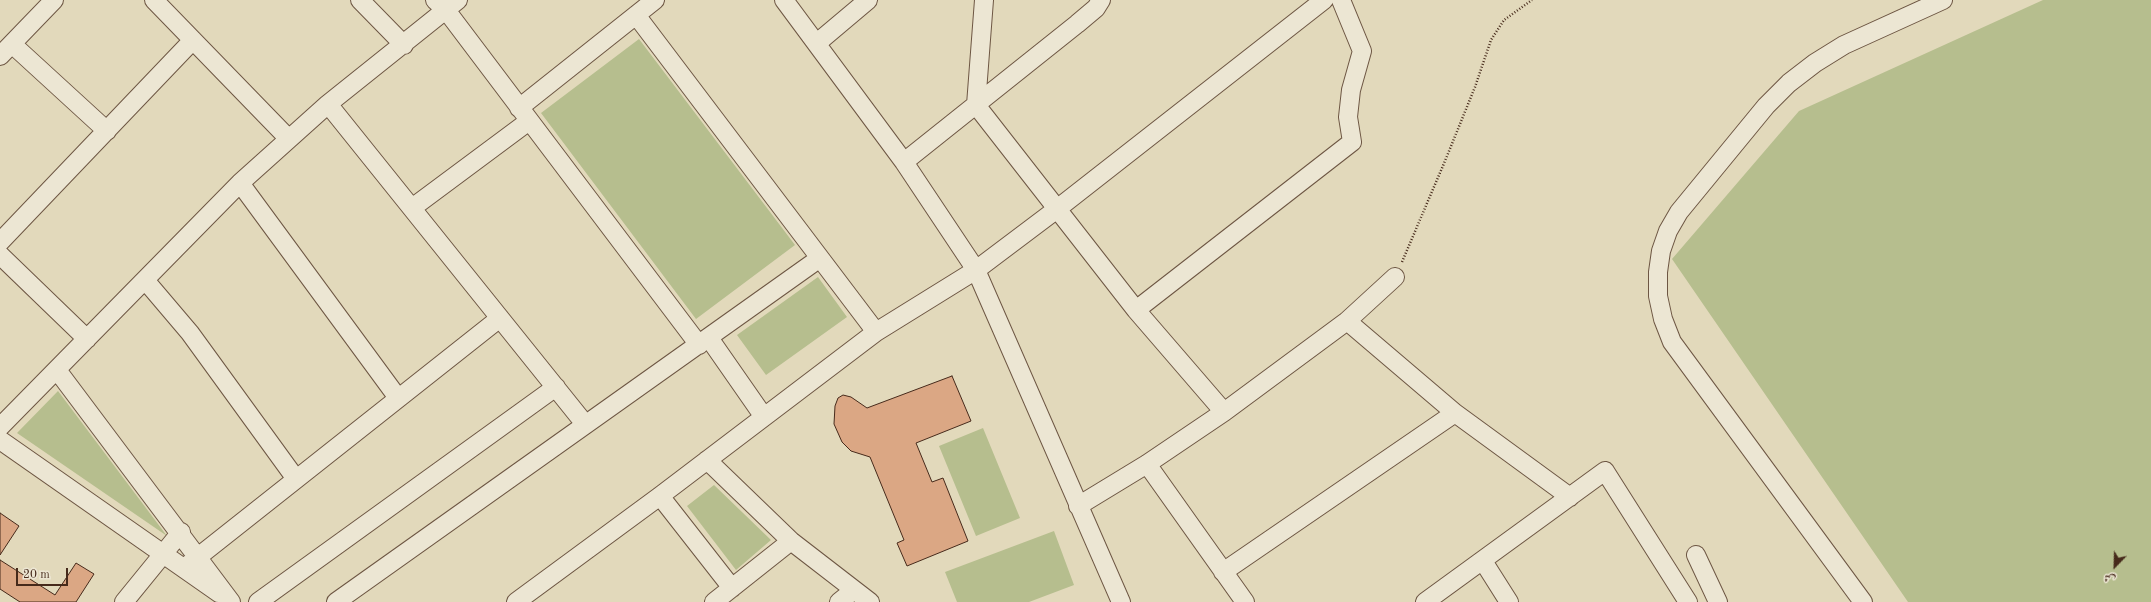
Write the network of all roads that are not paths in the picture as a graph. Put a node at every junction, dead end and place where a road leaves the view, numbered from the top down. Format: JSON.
{"nodes":[{"id":1,"x":54,"y":0,"type":"edge"},
{"id":2,"x":154,"y":0,"type":"edge"},
{"id":3,"x":360,"y":0,"type":"edge"},
{"id":4,"x":655,"y":0,"type":"edge"},
{"id":5,"x":784,"y":0,"type":"edge"},
{"id":6,"x":868,"y":0,"type":"edge"},
{"id":7,"x":984,"y":0,"type":"edge"},
{"id":8,"x":1324,"y":0,"type":"edge"},
{"id":9,"x":1341,"y":0,"type":"edge"},
{"id":10,"x":1943,"y":0,"type":"edge"},
{"id":11,"x":446,"y":3,"type":"edge"},
{"id":12,"x":1096,"y":3,"type":"edge"},
{"id":13,"x":636,"y":15,"type":"junction"},
{"id":14,"x":193,"y":40,"type":"junction"},
{"id":15,"x":817,"y":43,"type":"junction"},
{"id":16,"x":404,"y":45,"type":"junction"},
{"id":17,"x":6,"y":50,"type":"edge"},
{"id":18,"x":328,"y":104,"type":"junction"},
{"id":19,"x":976,"y":105,"type":"junction"},
{"id":20,"x":524,"y":114,"type":"junction"},
{"id":21,"x":107,"y":131,"type":"junction"},
{"id":22,"x":288,"y":138,"type":"junction"},
{"id":23,"x":904,"y":162,"type":"junction"},
{"id":24,"x":240,"y":183,"type":"junction"},
{"id":25,"x":412,"y":208,"type":"junction"},
{"id":26,"x":1057,"y":209,"type":"junction"},
{"id":27,"x":0,"y":242,"type":"edge"},
{"id":28,"x":0,"y":255,"type":"edge"},
{"id":29,"x":820,"y":258,"type":"junction"},
{"id":30,"x":976,"y":270,"type":"junction"},
{"id":31,"x":1396,"y":277,"type":"road end"},
{"id":32,"x":145,"y":280,"type":"junction"},
{"id":33,"x":1136,"y":310,"type":"junction"},
{"id":34,"x":500,"y":318,"type":"junction"},
{"id":35,"x":1347,"y":321,"type":"junction"},
{"id":36,"x":876,"y":332,"type":"junction"},
{"id":37,"x":87,"y":339,"type":"junction"},
{"id":38,"x":704,"y":342,"type":"junction"},
{"id":39,"x":57,"y":370,"type":"junction"},
{"id":40,"x":556,"y":387,"type":"junction"},
{"id":41,"x":398,"y":398,"type":"junction"},
{"id":42,"x":1224,"y":412,"type":"junction"},
{"id":43,"x":1455,"y":413,"type":"junction"},
{"id":44,"x":764,"y":417,"type":"junction"},
{"id":45,"x":586,"y":424,"type":"junction"},
{"id":46,"x":0,"y":427,"type":"edge"},
{"id":47,"x":0,"y":440,"type":"edge"},
{"id":48,"x":707,"y":460,"type":"junction"},
{"id":49,"x":1147,"y":464,"type":"junction"},
{"id":50,"x":296,"y":479,"type":"junction"},
{"id":51,"x":660,"y":496,"type":"junction"},
{"id":52,"x":1570,"y":497,"type":"junction"},
{"id":53,"x":1078,"y":506,"type":"junction"},
{"id":54,"x":180,"y":532,"type":"junction"},
{"id":55,"x":791,"y":541,"type":"junction"},
{"id":56,"x":162,"y":554,"type":"junction"},
{"id":57,"x":1696,"y":555,"type":"dead end"},
{"id":58,"x":199,"y":556,"type":"junction"},
{"id":59,"x":1483,"y":561,"type":"junction"},
{"id":60,"x":184,"y":568,"type":"junction"},
{"id":61,"x":1223,"y":572,"type":"junction"},
{"id":62,"x":732,"y":588,"type":"junction"},
{"id":63,"x":854,"y":590,"type":"junction"},
{"id":64,"x":124,"y":602,"type":"edge"},
{"id":65,"x":231,"y":602,"type":"edge"},
{"id":66,"x":258,"y":602,"type":"edge"},
{"id":67,"x":336,"y":602,"type":"edge"},
{"id":68,"x":516,"y":602,"type":"edge"},
{"id":69,"x":714,"y":602,"type":"edge"},
{"id":70,"x":839,"y":602,"type":"edge"},
{"id":71,"x":870,"y":602,"type":"edge"},
{"id":72,"x":1121,"y":602,"type":"edge"},
{"id":73,"x":1245,"y":602,"type":"edge"},
{"id":74,"x":1426,"y":602,"type":"edge"},
{"id":75,"x":1509,"y":602,"type":"edge"},
{"id":76,"x":1688,"y":602,"type":"edge"},
{"id":77,"x":1718,"y":602,"type":"edge"},
{"id":78,"x":1863,"y":602,"type":"edge"}],
"edges":[{"from":1,"to":17,"type":"street"},
{"from":2,"to":14,"type":"street"},
{"from":3,"to":16,"type":"street"},
{"from":4,"to":13,"type":"street"},
{"from":5,"to":15,"type":"street"},
{"from":6,"to":15,"type":"street"},
{"from":7,"to":19,"type":"street"},
{"from":8,"to":26,"type":"street"},
{"from":9,"to":33,"type":"street"},
{"from":10,"to":78,"type":"street"},
{"from":11,"to":16,"type":"street"},
{"from":11,"to":20,"type":"street"},
{"from":12,"to":19,"type":"street"},
{"from":13,"to":20,"type":"street"},
{"from":13,"to":29,"type":"street"},
{"from":14,"to":21,"type":"street"},
{"from":14,"to":22,"type":"street"},
{"from":15,"to":23,"type":"street"},
{"from":16,"to":18,"type":"street"},
{"from":17,"to":21,"type":"street"},
{"from":18,"to":22,"type":"street"},
{"from":18,"to":25,"type":"street"},
{"from":19,"to":23,"type":"street"},
{"from":19,"to":26,"type":"street"},
{"from":20,"to":25,"type":"street"},
{"from":20,"to":38,"type":"street"},
{"from":21,"to":27,"type":"street"},
{"from":22,"to":24,"type":"street"},
{"from":23,"to":30,"type":"street"},
{"from":24,"to":32,"type":"street"},
{"from":24,"to":41,"type":"street"},
{"from":25,"to":34,"type":"street"},
{"from":26,"to":30,"type":"street"},
{"from":26,"to":33,"type":"street"},
{"from":28,"to":37,"type":"street"},
{"from":29,"to":36,"type":"street"},
{"from":29,"to":38,"type":"street"},
{"from":30,"to":36,"type":"street"},
{"from":30,"to":53,"type":"street"},
{"from":31,"to":35,"type":"street"},
{"from":32,"to":37,"type":"street"},
{"from":32,"to":50,"type":"street"},
{"from":33,"to":42,"type":"street"},
{"from":34,"to":40,"type":"street"},
{"from":34,"to":41,"type":"street"},
{"from":35,"to":42,"type":"street"},
{"from":35,"to":43,"type":"street"},
{"from":36,"to":44,"type":"street"},
{"from":37,"to":39,"type":"street"},
{"from":38,"to":44,"type":"street"},
{"from":38,"to":45,"type":"street"},
{"from":39,"to":46,"type":"street"},
{"from":39,"to":54,"type":"street"},
{"from":40,"to":45,"type":"street"},
{"from":40,"to":66,"type":"street"},
{"from":41,"to":50,"type":"street"},
{"from":42,"to":49,"type":"street"},
{"from":43,"to":52,"type":"street"},
{"from":43,"to":61,"type":"street"},
{"from":44,"to":48,"type":"street"},
{"from":45,"to":67,"type":"street"},
{"from":47,"to":56,"type":"street"},
{"from":48,"to":51,"type":"street"},
{"from":48,"to":55,"type":"street"},
{"from":49,"to":53,"type":"street"},
{"from":49,"to":61,"type":"street"},
{"from":50,"to":58,"type":"street"},
{"from":51,"to":62,"type":"street"},
{"from":51,"to":68,"type":"street"},
{"from":52,"to":59,"type":"street"},
{"from":52,"to":76,"type":"street"},
{"from":53,"to":72,"type":"street"},
{"from":54,"to":56,"type":"street"},
{"from":54,"to":58,"type":"street"},
{"from":55,"to":62,"type":"street"},
{"from":55,"to":63,"type":"street"},
{"from":56,"to":60,"type":"street"},
{"from":56,"to":64,"type":"street"},
{"from":57,"to":77,"type":"street"},
{"from":58,"to":60,"type":"street"},
{"from":58,"to":65,"type":"street"},
{"from":59,"to":74,"type":"street"},
{"from":59,"to":75,"type":"street"},
{"from":60,"to":65,"type":"street"},
{"from":61,"to":73,"type":"street"},
{"from":62,"to":69,"type":"street"},
{"from":63,"to":70,"type":"street"},
{"from":63,"to":71,"type":"street"}]}
